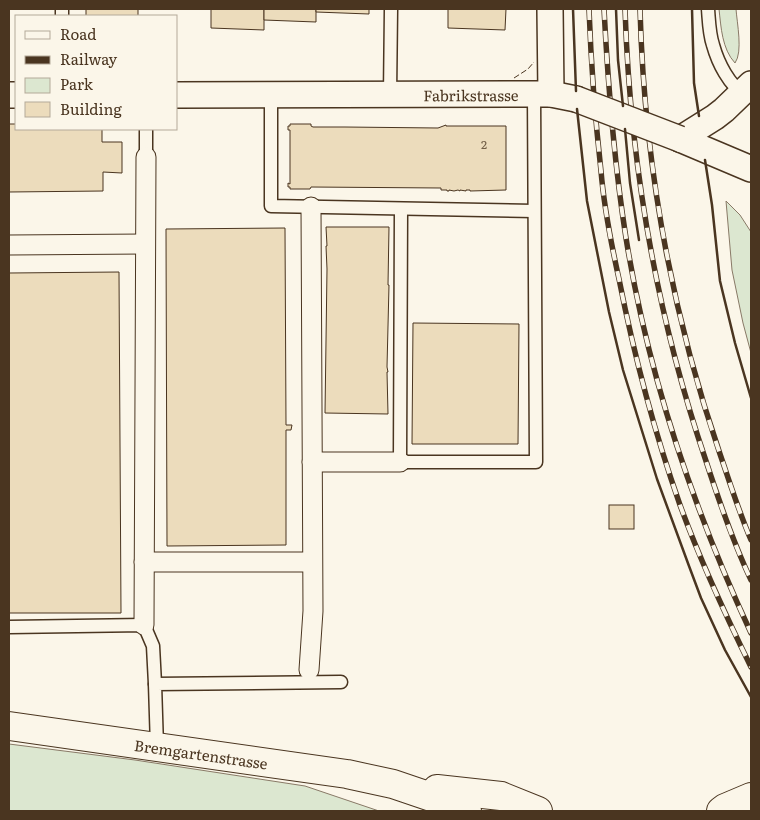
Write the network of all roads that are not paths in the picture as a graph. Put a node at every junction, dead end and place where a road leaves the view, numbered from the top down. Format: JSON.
{"nodes":[{"id":1,"x":391,"y":9,"type":"edge"},
{"id":2,"x":550,"y":9,"type":"edge"},
{"id":3,"x":708,"y":9,"type":"edge"},
{"id":4,"x":748,"y":92,"type":"edge"},
{"id":5,"x":271,"y":94,"type":"junction"},
{"id":6,"x":390,"y":94,"type":"junction"},
{"id":7,"x":542,"y":94,"type":"junction"},
{"id":8,"x":178,"y":95,"type":"edge"},
{"id":9,"x":146,"y":130,"type":"edge"},
{"id":10,"x":680,"y":139,"type":"junction"},
{"id":11,"x":146,"y":157,"type":"joint"},
{"id":12,"x":751,"y":169,"type":"edge"},
{"id":13,"x":311,"y":207,"type":"junction"},
{"id":14,"x":401,"y":209,"type":"junction"},
{"id":15,"x":534,"y":212,"type":"junction"},
{"id":16,"x":145,"y":244,"type":"junction"},
{"id":17,"x":9,"y":245,"type":"edge"},
{"id":18,"x":312,"y":462,"type":"junction"},
{"id":19,"x":400,"y":462,"type":"junction"},
{"id":20,"x":144,"y":562,"type":"junction"},
{"id":21,"x":312,"y":562,"type":"junction"},
{"id":22,"x":144,"y":626,"type":"junction"},
{"id":23,"x":9,"y":627,"type":"edge"},
{"id":24,"x":309,"y":670,"type":"dead end"},
{"id":25,"x":341,"y":682,"type":"dead end"},
{"id":26,"x":154,"y":684,"type":"junction"},
{"id":27,"x":9,"y":726,"type":"edge"},
{"id":28,"x":156,"y":746,"type":"junction"},
{"id":29,"x":393,"y":784,"type":"junction"},
{"id":30,"x":751,"y":797,"type":"edge"},
{"id":31,"x":467,"y":811,"type":"edge"},
{"id":32,"x":538,"y":811,"type":"edge"},
{"id":33,"x":721,"y":811,"type":"edge"},
{"id":34,"x":747,"y":811,"type":"edge"}],
"edges":[{"from":1,"to":6,"type":"lane"},
{"from":2,"to":7,"type":"street"},
{"from":3,"to":4,"type":"lane"},
{"from":4,"to":10,"type":"street"},
{"from":5,"to":6,"type":"street","name":"Fabrikstrasse"},
{"from":5,"to":8,"type":"street","name":"Fabrikstrasse"},
{"from":5,"to":13,"type":"lane"},
{"from":6,"to":7,"type":"street","name":"Fabrikstrasse"},
{"from":7,"to":10,"type":"street","name":"Fabrikstrasse","bridge":true},
{"from":7,"to":15,"type":"lane"},
{"from":9,"to":11,"type":"lane"},
{"from":10,"to":12,"type":"street","name":"Fabrikstrasse"},
{"from":11,"to":16,"type":"street"},
{"from":13,"to":14,"type":"lane"},
{"from":13,"to":18,"type":"street"},
{"from":14,"to":15,"type":"lane"},
{"from":14,"to":19,"type":"lane"},
{"from":15,"to":19,"type":"lane"},
{"from":16,"to":17,"type":"street"},
{"from":16,"to":20,"type":"street"},
{"from":18,"to":19,"type":"street"},
{"from":18,"to":21,"type":"street"},
{"from":20,"to":21,"type":"street"},
{"from":20,"to":22,"type":"street"},
{"from":21,"to":24,"type":"street"},
{"from":22,"to":23,"type":"lane"},
{"from":22,"to":26,"type":"lane"},
{"from":25,"to":26,"type":"lane"},
{"from":26,"to":28,"type":"lane"},
{"from":27,"to":28,"type":"main road","name":"Bremgartenstrasse"},
{"from":28,"to":29,"type":"main road","name":"Bremgartenstrasse"},
{"from":29,"to":31,"type":"main road","name":"Bremgartenstrasse"},
{"from":29,"to":32,"type":"main road","name":"Bremgartenstrasse"},
{"from":30,"to":33,"type":"main road"},
{"from":30,"to":34,"type":"main road"}]}
